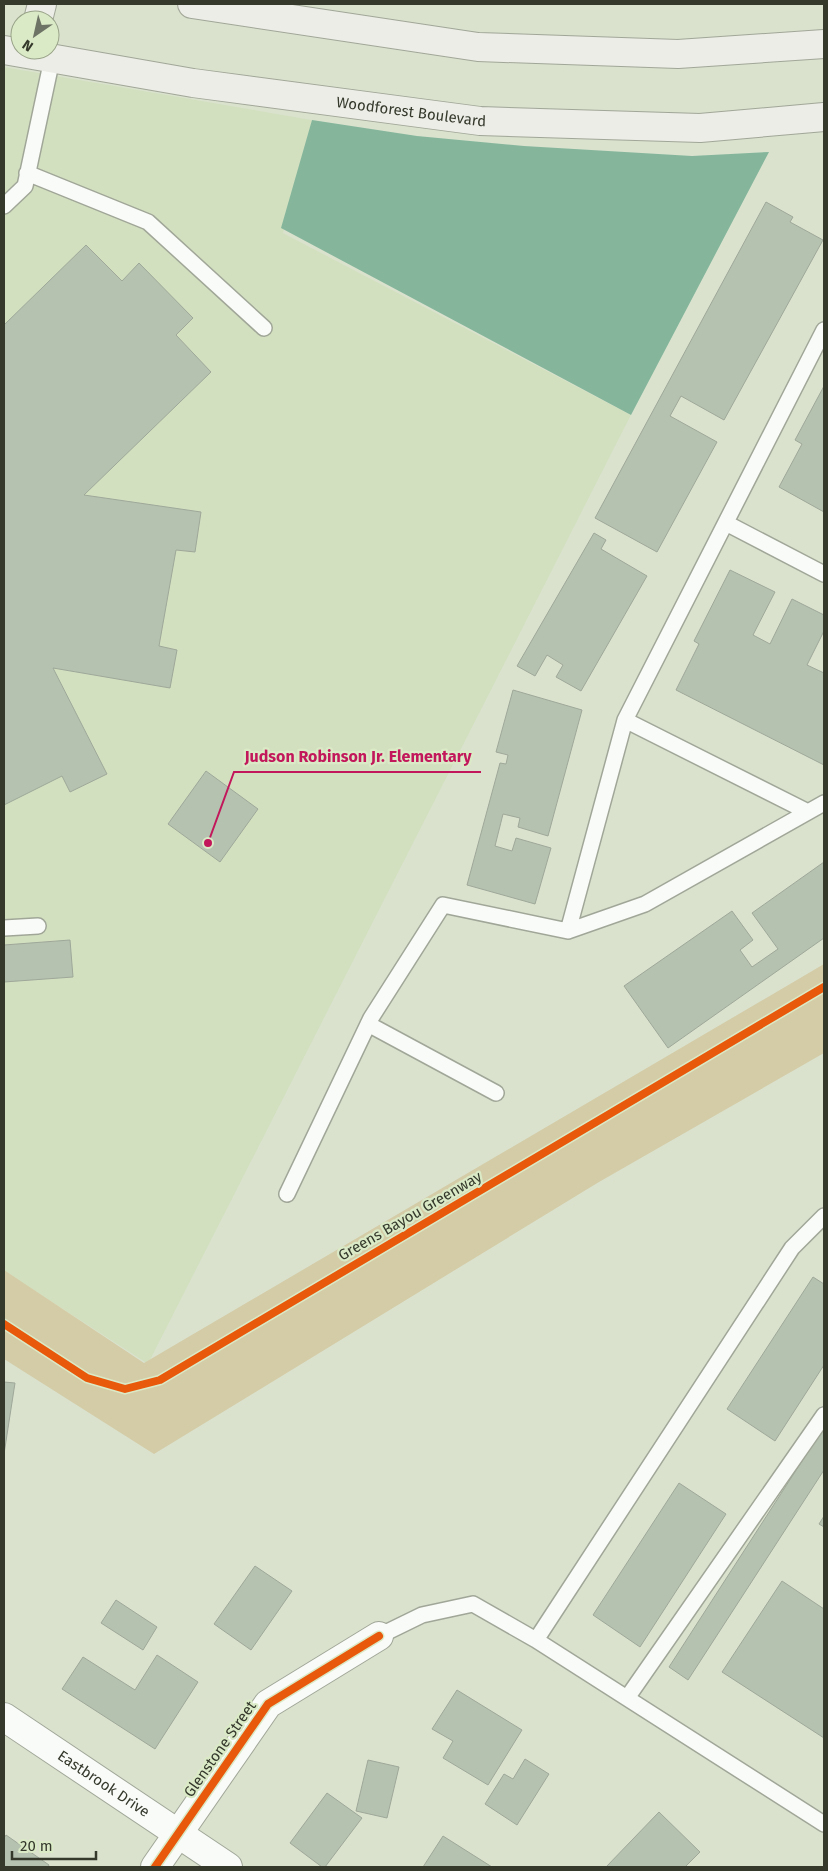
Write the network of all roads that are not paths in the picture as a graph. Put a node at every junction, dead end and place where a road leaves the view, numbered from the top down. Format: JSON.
{"nodes":[{"id":1,"x":192,"y":4,"type":"edge"},
{"id":2,"x":824,"y":44,"type":"edge"},
{"id":3,"x":60,"y":58,"type":"edge"},
{"id":4,"x":37,"y":60,"type":"edge"},
{"id":5,"x":824,"y":117,"type":"edge"},
{"id":6,"x":27,"y":173,"type":"junction"},
{"id":7,"x":4,"y":206,"type":"edge"},
{"id":8,"x":264,"y":328,"type":"dead end"},
{"id":9,"x":824,"y":330,"type":"edge"},
{"id":10,"x":726,"y":523,"type":"junction"},
{"id":11,"x":824,"y":574,"type":"edge"},
{"id":12,"x":624,"y":720,"type":"junction"},
{"id":13,"x":824,"y":802,"type":"edge"},
{"id":14,"x":808,"y":812,"type":"junction"},
{"id":15,"x":38,"y":926,"type":"dead end"},
{"id":16,"x":4,"y":928,"type":"edge"},
{"id":17,"x":568,"y":931,"type":"junction"},
{"id":18,"x":368,"y":1024,"type":"junction"},
{"id":19,"x":496,"y":1093,"type":"dead end"},
{"id":20,"x":287,"y":1194,"type":"dead end"},
{"id":21,"x":824,"y":1216,"type":"edge"},
{"id":22,"x":824,"y":1415,"type":"edge"},
{"id":23,"x":380,"y":1636,"type":"joint"},
{"id":24,"x":536,"y":1640,"type":"junction"},
{"id":25,"x":627,"y":1698,"type":"junction"},
{"id":26,"x":4,"y":1717,"type":"edge"},
{"id":27,"x":824,"y":1824,"type":"edge"},
{"id":28,"x":177,"y":1834,"type":"junction"},
{"id":29,"x":155,"y":1867,"type":"edge"},
{"id":30,"x":228,"y":1867,"type":"edge"}],
"edges":[{"from":1,"to":2,"type":"main road"},
{"from":3,"to":5,"type":"main road","name":"Woodforest Boulevard"},
{"from":4,"to":6,"type":"lane"},
{"from":6,"to":7,"type":"lane"},
{"from":6,"to":8,"type":"lane"},
{"from":9,"to":10,"type":"lane"},
{"from":10,"to":11,"type":"lane"},
{"from":10,"to":12,"type":"lane"},
{"from":12,"to":14,"type":"lane"},
{"from":12,"to":17,"type":"lane"},
{"from":13,"to":14,"type":"lane"},
{"from":14,"to":17,"type":"lane"},
{"from":15,"to":16,"type":"lane"},
{"from":17,"to":18,"type":"lane"},
{"from":18,"to":19,"type":"lane"},
{"from":18,"to":20,"type":"lane"},
{"from":21,"to":24,"type":"lane"},
{"from":22,"to":25,"type":"lane"},
{"from":23,"to":24,"type":"lane"},
{"from":23,"to":28,"type":"street","name":"Glenstone Street"},
{"from":24,"to":25,"type":"lane"},
{"from":25,"to":27,"type":"lane"},
{"from":26,"to":28,"type":"street","name":"Eastbrook Drive"},
{"from":28,"to":29,"type":"street","name":"Glenstone Street"},
{"from":28,"to":30,"type":"street","name":"Eastbrook Drive"}]}
